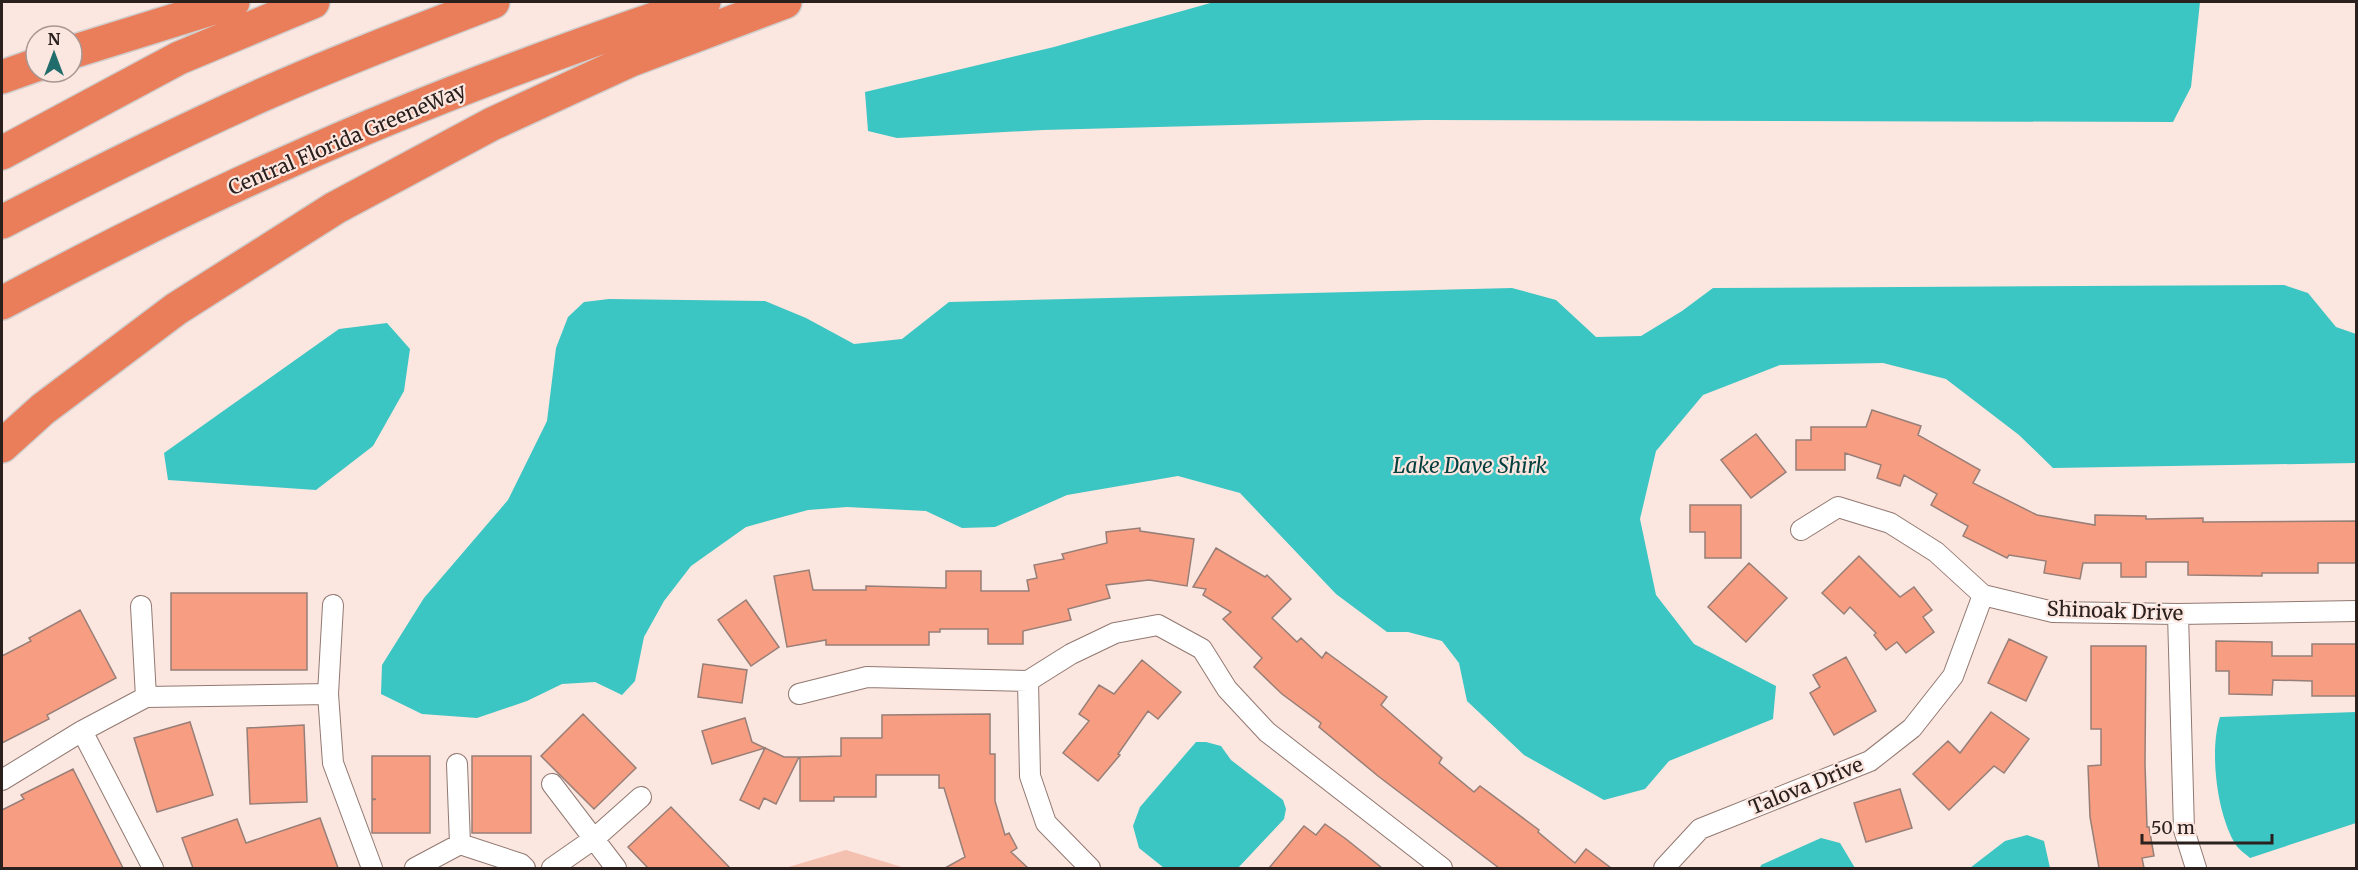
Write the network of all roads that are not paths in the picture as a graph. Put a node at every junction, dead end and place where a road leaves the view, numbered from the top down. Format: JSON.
{"nodes":[{"id":1,"x":233,"y":2,"type":"edge"},
{"id":2,"x":313,"y":2,"type":"edge"},
{"id":3,"x":493,"y":2,"type":"edge"},
{"id":4,"x":704,"y":2,"type":"edge"},
{"id":5,"x":785,"y":2,"type":"edge"},
{"id":6,"x":84,"y":47,"type":"edge"},
{"id":7,"x":24,"y":69,"type":"edge"},
{"id":8,"x":2,"y":77,"type":"edge"},
{"id":9,"x":2,"y":153,"type":"edge"},
{"id":10,"x":2,"y":222,"type":"edge"},
{"id":11,"x":2,"y":303,"type":"edge"},
{"id":12,"x":2,"y":446,"type":"edge"},
{"id":13,"x":1801,"y":530,"type":"dead end"},
{"id":14,"x":1983,"y":595,"type":"junction"},
{"id":15,"x":333,"y":605,"type":"dead end"},
{"id":16,"x":141,"y":606,"type":"dead end"},
{"id":17,"x":2356,"y":611,"type":"edge"},
{"id":18,"x":2178,"y":614,"type":"junction"},
{"id":19,"x":1028,"y":681,"type":"junction"},
{"id":20,"x":328,"y":694,"type":"junction"},
{"id":21,"x":799,"y":694,"type":"dead end"},
{"id":22,"x":146,"y":697,"type":"junction"},
{"id":23,"x":82,"y":731,"type":"junction"},
{"id":24,"x":457,"y":764,"type":"dead end"},
{"id":25,"x":3,"y":777,"type":"edge"},
{"id":26,"x":552,"y":784,"type":"dead end"},
{"id":27,"x":641,"y":797,"type":"dead end"},
{"id":28,"x":595,"y":838,"type":"junction"},
{"id":29,"x":460,"y":844,"type":"junction"},
{"id":30,"x":153,"y":868,"type":"edge"},
{"id":31,"x":372,"y":868,"type":"edge"},
{"id":32,"x":415,"y":868,"type":"edge"},
{"id":33,"x":525,"y":868,"type":"edge"},
{"id":34,"x":552,"y":868,"type":"edge"},
{"id":35,"x":616,"y":868,"type":"edge"},
{"id":36,"x":1090,"y":868,"type":"edge"},
{"id":37,"x":1442,"y":868,"type":"edge"},
{"id":38,"x":1664,"y":868,"type":"edge"},
{"id":39,"x":2196,"y":868,"type":"edge"}],
"edges":[{"from":1,"to":6,"type":"highway"},
{"from":2,"to":9,"type":"highway"},
{"from":3,"to":10,"type":"highway"},
{"from":4,"to":11,"type":"highway","name":"Central Florida GreeneWay"},
{"from":5,"to":12,"type":"highway"},
{"from":7,"to":8,"type":"highway"},
{"from":13,"to":14,"type":"street","name":"Shinoak Drive"},
{"from":14,"to":18,"type":"street","name":"Shinoak Drive"},
{"from":14,"to":38,"type":"street","name":"Talova Drive"},
{"from":15,"to":20,"type":"street"},
{"from":16,"to":22,"type":"street"},
{"from":17,"to":18,"type":"street","name":"Shinoak Drive"},
{"from":18,"to":39,"type":"street"},
{"from":19,"to":21,"type":"street"},
{"from":19,"to":36,"type":"street"},
{"from":19,"to":37,"type":"street"},
{"from":20,"to":22,"type":"street"},
{"from":20,"to":31,"type":"street"},
{"from":22,"to":23,"type":"street"},
{"from":23,"to":25,"type":"street"},
{"from":23,"to":30,"type":"street"},
{"from":24,"to":29,"type":"street"},
{"from":26,"to":28,"type":"street"},
{"from":27,"to":28,"type":"street"},
{"from":28,"to":34,"type":"street"},
{"from":28,"to":35,"type":"street"},
{"from":29,"to":32,"type":"street"},
{"from":29,"to":33,"type":"street"}]}
